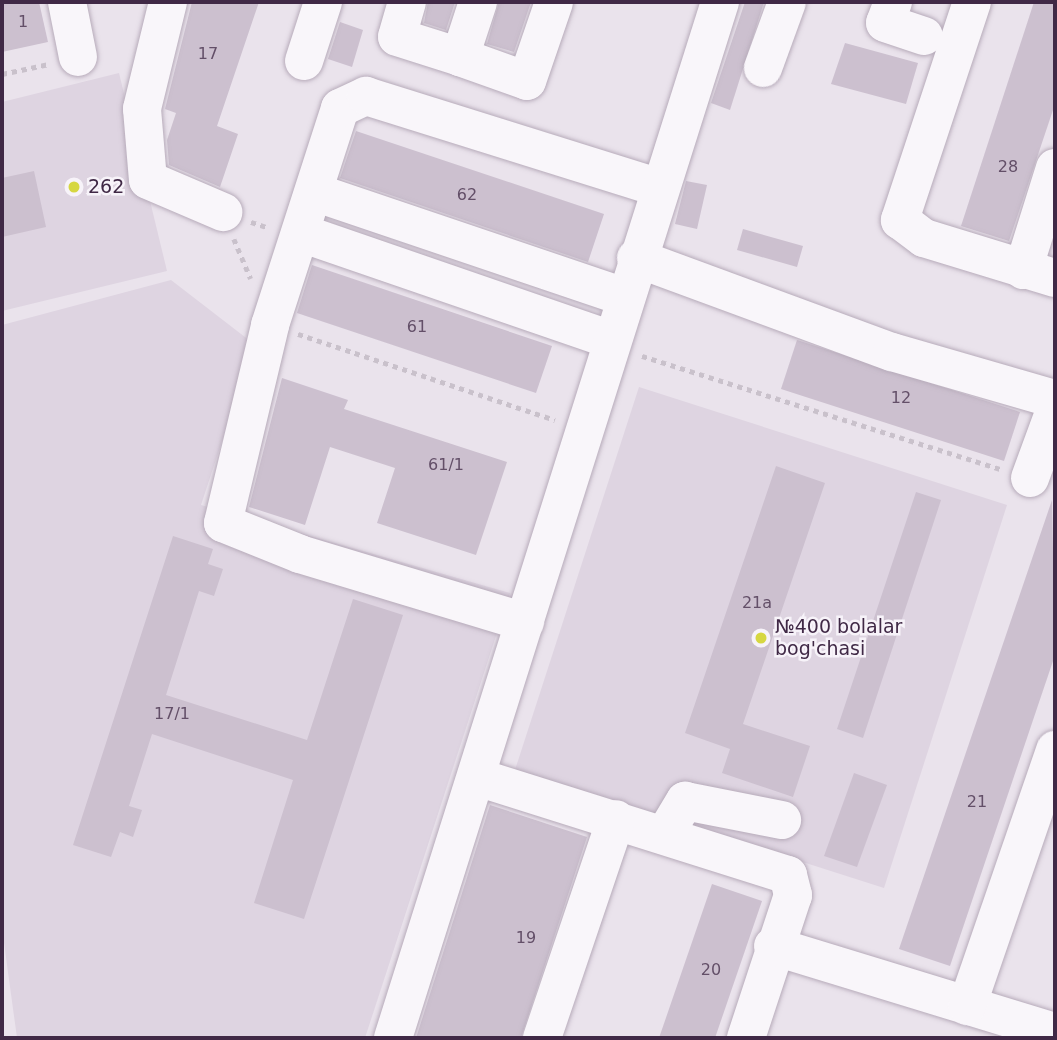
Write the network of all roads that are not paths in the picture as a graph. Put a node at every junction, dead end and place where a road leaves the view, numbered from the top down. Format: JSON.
{"nodes":[{"id":1,"x":67,"y":2,"type":"edge"},
{"id":2,"x":168,"y":2,"type":"edge"},
{"id":3,"x":323,"y":2,"type":"edge"},
{"id":4,"x":407,"y":2,"type":"edge"},
{"id":5,"x":478,"y":2,"type":"edge"},
{"id":6,"x":554,"y":2,"type":"edge"},
{"id":7,"x":720,"y":2,"type":"edge"},
{"id":8,"x":787,"y":2,"type":"edge"},
{"id":9,"x":893,"y":2,"type":"edge"},
{"id":10,"x":972,"y":2,"type":"edge"},
{"id":11,"x":924,"y":36,"type":"dead end"},
{"id":12,"x":78,"y":57,"type":"road end"},
{"id":13,"x":460,"y":57,"type":"junction"},
{"id":14,"x":304,"y":61,"type":"dead end"},
{"id":15,"x":763,"y":68,"type":"dead end"},
{"id":16,"x":1055,"y":168,"type":"edge"},
{"id":17,"x":659,"y":188,"type":"junction"},
{"id":18,"x":314,"y":192,"type":"junction"},
{"id":19,"x":223,"y":212,"type":"road end"},
{"id":20,"x":301,"y":236,"type":"junction"},
{"id":21,"x":636,"y":258,"type":"junction"},
{"id":22,"x":1039,"y":274,"type":"edge"},
{"id":23,"x":624,"y":297,"type":"junction"},
{"id":24,"x":608,"y":342,"type":"junction"},
{"id":25,"x":1055,"y":399,"type":"edge"},
{"id":26,"x":1055,"y":410,"type":"edge"},
{"id":27,"x":1030,"y":478,"type":"road end"},
{"id":28,"x":526,"y":622,"type":"junction"},
{"id":29,"x":1055,"y":750,"type":"edge"},
{"id":30,"x":480,"y":778,"type":"junction"},
{"id":31,"x":616,"y":819,"type":"junction"},
{"id":32,"x":782,"y":820,"type":"dead end"},
{"id":33,"x":666,"y":834,"type":"junction"},
{"id":34,"x":774,"y":946,"type":"junction"},
{"id":35,"x":967,"y":1006,"type":"junction"},
{"id":36,"x":1055,"y":1032,"type":"edge"},
{"id":37,"x":393,"y":1038,"type":"edge"},
{"id":38,"x":542,"y":1038,"type":"edge"},
{"id":39,"x":746,"y":1038,"type":"edge"}],
"edges":[{"from":1,"to":12,"type":"street"},
{"from":2,"to":19,"type":"street"},
{"from":3,"to":14,"type":"street"},
{"from":4,"to":13,"type":"street"},
{"from":5,"to":13,"type":"street"},
{"from":6,"to":13,"type":"street"},
{"from":7,"to":17,"type":"street"},
{"from":8,"to":15,"type":"street"},
{"from":9,"to":11,"type":"street"},
{"from":10,"to":22,"type":"street"},
{"from":16,"to":22,"type":"street"},
{"from":17,"to":18,"type":"street"},
{"from":17,"to":21,"type":"street"},
{"from":18,"to":20,"type":"street"},
{"from":18,"to":23,"type":"street"},
{"from":20,"to":24,"type":"street"},
{"from":20,"to":28,"type":"street"},
{"from":21,"to":23,"type":"street"},
{"from":21,"to":25,"type":"street"},
{"from":23,"to":24,"type":"street"},
{"from":24,"to":28,"type":"street"},
{"from":26,"to":27,"type":"street"},
{"from":28,"to":30,"type":"street"},
{"from":29,"to":35,"type":"street"},
{"from":30,"to":31,"type":"street"},
{"from":30,"to":37,"type":"street"},
{"from":31,"to":33,"type":"street"},
{"from":31,"to":38,"type":"street"},
{"from":32,"to":33,"type":"street"},
{"from":33,"to":34,"type":"street"},
{"from":34,"to":35,"type":"street"},
{"from":34,"to":39,"type":"street"},
{"from":35,"to":36,"type":"street"}]}
